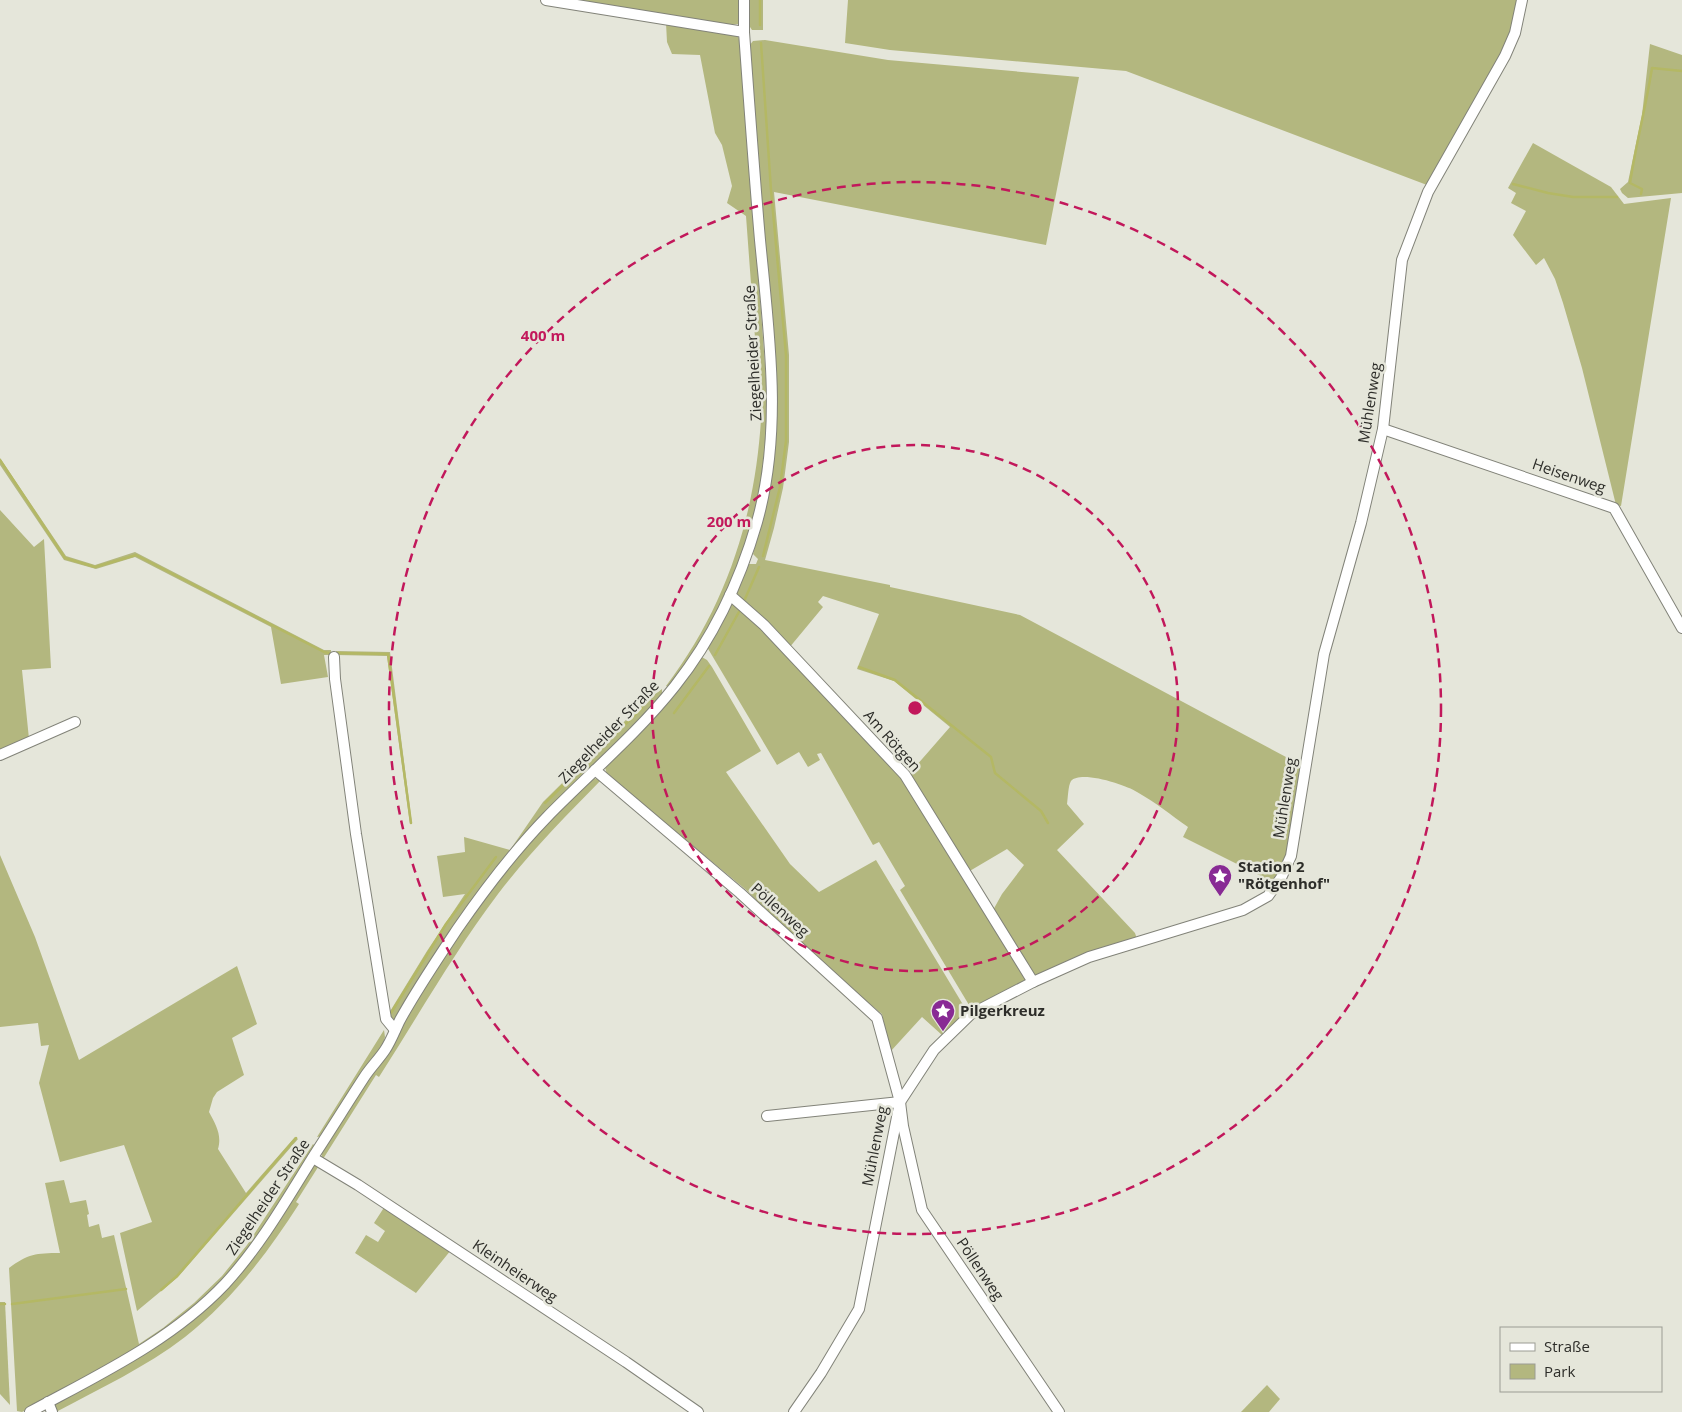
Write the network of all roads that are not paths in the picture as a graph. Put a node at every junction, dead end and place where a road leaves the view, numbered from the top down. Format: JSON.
{"nodes":[{"id":1,"x":546,"y":0,"type":"edge"},
{"id":2,"x":744,"y":0,"type":"edge"},
{"id":3,"x":1522,"y":0,"type":"edge"},
{"id":4,"x":744,"y":32,"type":"junction"},
{"id":5,"x":1383,"y":429,"type":"junction"},
{"id":6,"x":730,"y":595,"type":"junction"},
{"id":7,"x":1682,"y":628,"type":"edge"},
{"id":8,"x":334,"y":657,"type":"dead end"},
{"id":9,"x":75,"y":722,"type":"dead end"},
{"id":10,"x":0,"y":754,"type":"edge"},
{"id":11,"x":595,"y":770,"type":"junction"},
{"id":12,"x":1033,"y":982,"type":"junction"},
{"id":13,"x":395,"y":1030,"type":"junction"},
{"id":14,"x":900,"y":1102,"type":"junction"},
{"id":15,"x":767,"y":1116,"type":"dead end"},
{"id":16,"x":313,"y":1158,"type":"junction"},
{"id":17,"x":50,"y":1407,"type":"edge"},
{"id":18,"x":30,"y":1412,"type":"edge"},
{"id":19,"x":698,"y":1412,"type":"edge"},
{"id":20,"x":794,"y":1412,"type":"edge"},
{"id":21,"x":1059,"y":1412,"type":"edge"}],
"edges":[{"from":1,"to":4,"type":"street"},
{"from":2,"to":4,"type":"street","name":"Ziegelheider Straße"},
{"from":3,"to":5,"type":"street","name":"Mühlenweg"},
{"from":4,"to":6,"type":"street","name":"Ziegelheider Straße"},
{"from":5,"to":7,"type":"street","name":"Heisenweg"},
{"from":5,"to":12,"type":"street","name":"Mühlenweg"},
{"from":6,"to":11,"type":"street","name":"Ziegelheider Straße"},
{"from":6,"to":12,"type":"street","name":"Am Rötgen"},
{"from":8,"to":13,"type":"street"},
{"from":9,"to":10,"type":"street"},
{"from":11,"to":13,"type":"street","name":"Ziegelheider Straße"},
{"from":11,"to":14,"type":"street","name":"Pöllenweg"},
{"from":12,"to":14,"type":"street","name":"Mühlenweg"},
{"from":13,"to":16,"type":"street","name":"Ziegelheider Straße"},
{"from":14,"to":15,"type":"street"},
{"from":14,"to":20,"type":"street","name":"Mühlenweg"},
{"from":14,"to":21,"type":"street","name":"Pöllenweg"},
{"from":16,"to":17,"type":"street","name":"Ziegelheider Straße"},
{"from":16,"to":19,"type":"street","name":"Kleinheierweg"},
{"from":17,"to":18,"type":"street","name":"Ziegelheider Straße"}]}
